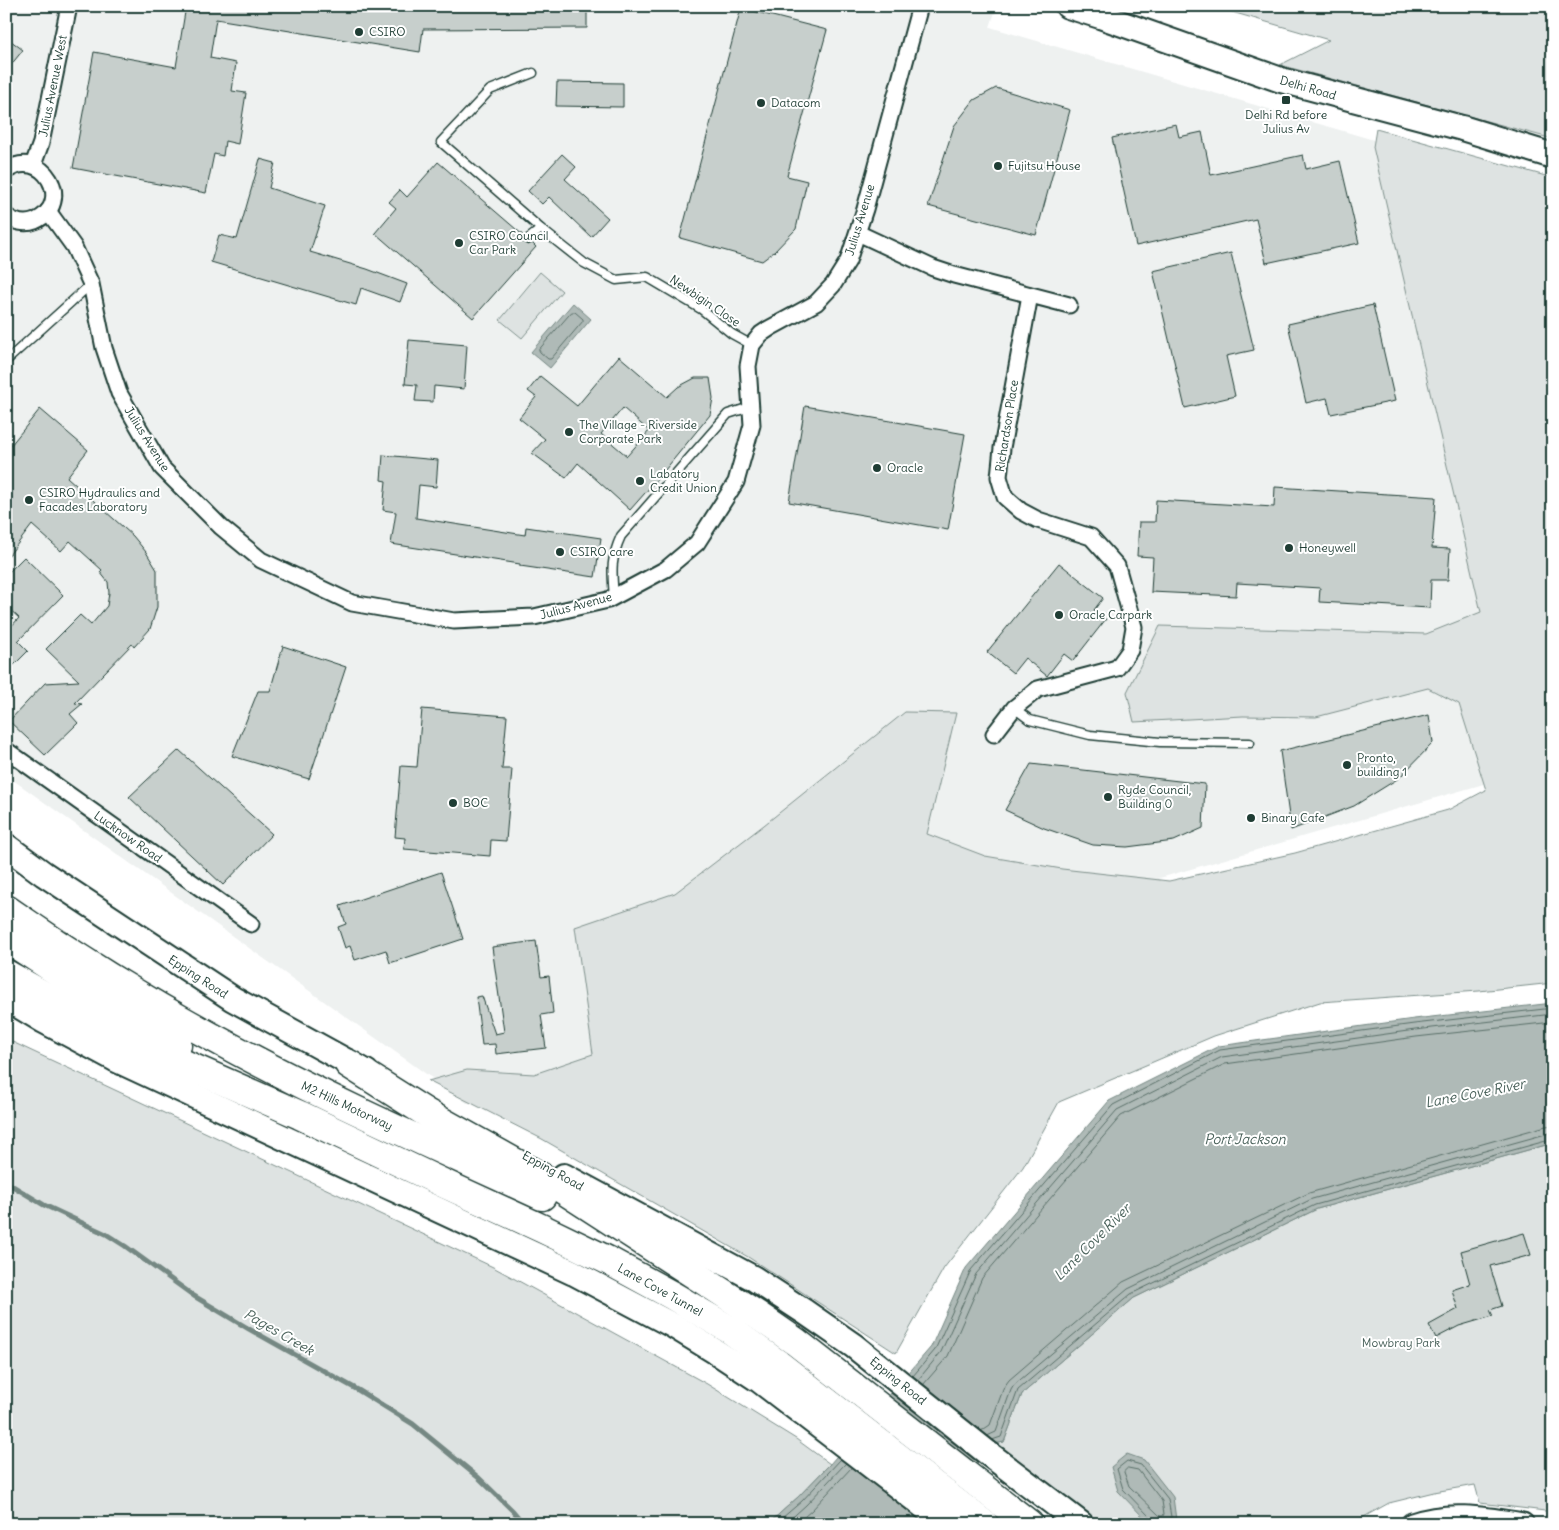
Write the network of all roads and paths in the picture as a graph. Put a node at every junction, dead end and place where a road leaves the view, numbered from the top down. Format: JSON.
{"nodes":[{"id":1,"x":69,"y":6,"type":"edge"},
{"id":2,"x":920,"y":6,"type":"edge"},
{"id":3,"x":1068,"y":6,"type":"edge"},
{"id":4,"x":532,"y":72,"type":"dead end"},
{"id":5,"x":1553,"y":156,"type":"edge"},
{"id":6,"x":33,"y":165,"type":"junction"},
{"id":7,"x":6,"y":171,"type":"edge"},
{"id":8,"x":48,"y":212,"type":"junction"},
{"id":9,"x":6,"y":216,"type":"edge"},
{"id":10,"x":541,"y":228,"type":"junction"},
{"id":11,"x":858,"y":233,"type":"junction"},
{"id":12,"x":528,"y":239,"type":"dead end"},
{"id":13,"x":91,"y":284,"type":"junction"},
{"id":14,"x":1030,"y":295,"type":"junction"},
{"id":15,"x":1070,"y":305,"type":"dead end"},
{"id":16,"x":752,"y":345,"type":"junction"},
{"id":17,"x":6,"y":361,"type":"edge"},
{"id":18,"x":750,"y":407,"type":"junction"},
{"id":19,"x":614,"y":597,"type":"junction"},
{"id":20,"x":1014,"y":708,"type":"junction"},
{"id":21,"x":994,"y":734,"type":"dead end"},
{"id":22,"x":1250,"y":743,"type":"dead end"},
{"id":23,"x":6,"y":750,"type":"edge"},
{"id":24,"x":6,"y":846,"type":"edge"},
{"id":25,"x":6,"y":909,"type":"edge"},
{"id":26,"x":251,"y":924,"type":"dead end"},
{"id":27,"x":6,"y":938,"type":"edge"},
{"id":28,"x":6,"y":974,"type":"edge"},
{"id":29,"x":6,"y":998,"type":"edge"},
{"id":30,"x":349,"y":1064,"type":"junction"},
{"id":31,"x":300,"y":1115,"type":"junction"},
{"id":32,"x":701,"y":1279,"type":"junction"},
{"id":33,"x":947,"y":1524,"type":"edge"},
{"id":34,"x":983,"y":1524,"type":"edge"},
{"id":35,"x":1029,"y":1524,"type":"edge"},
{"id":36,"x":1082,"y":1524,"type":"edge"},
{"id":37,"x":1412,"y":1524,"type":"edge"},
{"id":38,"x":1523,"y":1524,"type":"edge"}],
"edges":[{"from":1,"to":6,"type":"street","name":"Julius Avenue West"},
{"from":2,"to":11,"type":"street","name":"Julius Avenue"},
{"from":3,"to":5,"type":"main road","name":"Delhi Road"},
{"from":4,"to":10,"type":"lane"},
{"from":6,"to":7,"type":"street"},
{"from":6,"to":8,"type":"street"},
{"from":8,"to":9,"type":"street"},
{"from":8,"to":13,"type":"street","name":"Julius Avenue"},
{"from":10,"to":12,"type":"lane"},
{"from":10,"to":16,"type":"lane","name":"Newbigin Close"},
{"from":11,"to":14,"type":"street"},
{"from":11,"to":16,"type":"street","name":"Julius Avenue"},
{"from":13,"to":17,"type":"lane"},
{"from":13,"to":19,"type":"street","name":"Julius Avenue"},
{"from":14,"to":15,"type":"street"},
{"from":14,"to":20,"type":"street","name":"Richardson Place"},
{"from":16,"to":18,"type":"street","name":"Julius Avenue"},
{"from":18,"to":19,"type":"lane"},
{"from":18,"to":19,"type":"street","name":"Julius Avenue"},
{"from":20,"to":21,"type":"street","name":"Richardson Place"},
{"from":20,"to":22,"type":"lane"},
{"from":23,"to":26,"type":"street","name":"Lucknow Road"},
{"from":24,"to":30,"type":"main road","name":"Epping Road"},
{"from":25,"to":32,"type":"highway","name":"M2 Hills Motorway"},
{"from":27,"to":31,"type":"highway"},
{"from":28,"to":31,"type":"highway"},
{"from":29,"to":33,"type":"main road"},
{"from":30,"to":32,"type":"highway"},
{"from":30,"to":36,"type":"main road","name":"Epping Road"},
{"from":31,"to":34,"type":"highway","name":"Lane Cove Tunnel"},
{"from":32,"to":35,"type":"highway"},
{"from":37,"to":38,"type":"main road"}]}
